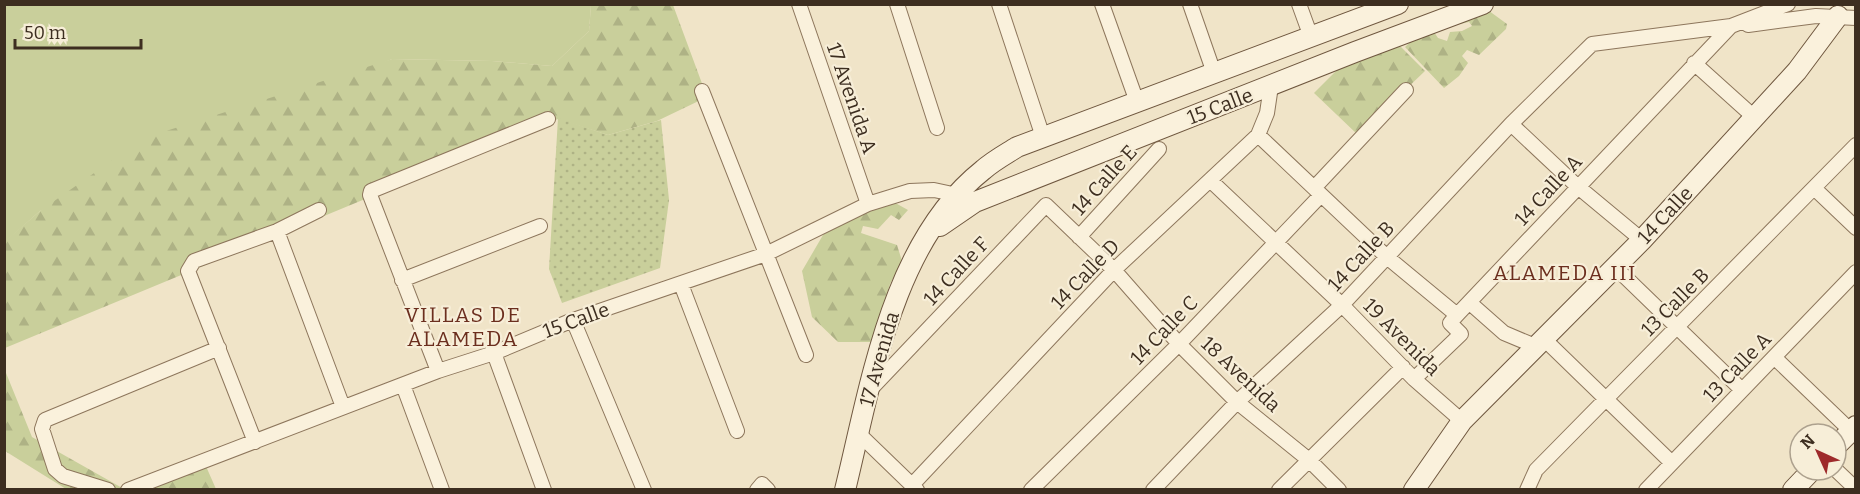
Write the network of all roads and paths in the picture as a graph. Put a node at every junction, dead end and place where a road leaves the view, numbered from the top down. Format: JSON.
{"nodes":[{"id":1,"x":799,"y":4,"type":"edge"},
{"id":2,"x":897,"y":4,"type":"edge"},
{"id":3,"x":999,"y":4,"type":"edge"},
{"id":4,"x":1102,"y":4,"type":"edge"},
{"id":5,"x":1190,"y":4,"type":"edge"},
{"id":6,"x":1299,"y":4,"type":"edge"},
{"id":7,"x":1483,"y":4,"type":"edge"},
{"id":8,"x":1788,"y":4,"type":"edge"},
{"id":9,"x":1397,"y":5,"type":"edge"},
{"id":10,"x":1847,"y":17,"type":"edge"},
{"id":11,"x":1731,"y":27,"type":"junction"},
{"id":12,"x":1311,"y":37,"type":"junction"},
{"id":13,"x":1592,"y":44,"type":"joint"},
{"id":14,"x":1694,"y":63,"type":"junction"},
{"id":15,"x":1214,"y":73,"type":"junction"},
{"id":16,"x":1271,"y":86,"type":"junction"},
{"id":17,"x":1406,"y":90,"type":"dead end"},
{"id":18,"x":702,"y":92,"type":"dead end"},
{"id":19,"x":1137,"y":102,"type":"junction"},
{"id":20,"x":1754,"y":117,"type":"junction"},
{"id":21,"x":548,"y":118,"type":"dead end"},
{"id":22,"x":1511,"y":124,"type":"junction"},
{"id":23,"x":937,"y":128,"type":"dead end"},
{"id":24,"x":1258,"y":135,"type":"junction"},
{"id":25,"x":1043,"y":137,"type":"junction"},
{"id":26,"x":1856,"y":145,"type":"edge"},
{"id":27,"x":1159,"y":149,"type":"dead end"},
{"id":28,"x":1211,"y":181,"type":"junction"},
{"id":29,"x":1577,"y":186,"type":"junction"},
{"id":30,"x":1814,"y":188,"type":"junction"},
{"id":31,"x":1318,"y":192,"type":"junction"},
{"id":32,"x":966,"y":198,"type":"junction"},
{"id":33,"x":868,"y":204,"type":"junction"},
{"id":34,"x":1046,"y":205,"type":"joint"},
{"id":35,"x":319,"y":210,"type":"dead end"},
{"id":36,"x":540,"y":226,"type":"dead end"},
{"id":37,"x":1856,"y":228,"type":"edge"},
{"id":38,"x":277,"y":231,"type":"junction"},
{"id":39,"x":1079,"y":237,"type":"junction"},
{"id":40,"x":1642,"y":240,"type":"junction"},
{"id":41,"x":1275,"y":242,"type":"junction"},
{"id":42,"x":766,"y":254,"type":"junction"},
{"id":43,"x":1387,"y":257,"type":"junction"},
{"id":44,"x":1616,"y":268,"type":"junction"},
{"id":45,"x":1114,"y":270,"type":"junction"},
{"id":46,"x":1856,"y":272,"type":"edge"},
{"id":47,"x":402,"y":280,"type":"junction"},
{"id":48,"x":681,"y":284,"type":"junction"},
{"id":49,"x":1470,"y":303,"type":"junction"},
{"id":50,"x":1342,"y":305,"type":"junction"},
{"id":51,"x":1457,"y":315,"type":"junction"},
{"id":52,"x":573,"y":320,"type":"junction"},
{"id":53,"x":1677,"y":327,"type":"junction"},
{"id":54,"x":1539,"y":342,"type":"junction"},
{"id":55,"x":1179,"y":344,"type":"junction"},
{"id":56,"x":219,"y":348,"type":"junction"},
{"id":57,"x":494,"y":353,"type":"junction"},
{"id":58,"x":806,"y":355,"type":"dead end"},
{"id":59,"x":1774,"y":357,"type":"junction"},
{"id":60,"x":1403,"y":367,"type":"junction"},
{"id":61,"x":438,"y":371,"type":"junction"},
{"id":62,"x":1414,"y":379,"type":"junction"},
{"id":63,"x":403,"y":385,"type":"junction"},
{"id":64,"x":1742,"y":390,"type":"junction"},
{"id":65,"x":869,"y":391,"type":"junction"},
{"id":66,"x":1605,"y":400,"type":"junction"},
{"id":67,"x":1237,"y":402,"type":"junction"},
{"id":68,"x":343,"y":407,"type":"junction"},
{"id":69,"x":1462,"y":421,"type":"junction"},
{"id":70,"x":1853,"y":429,"type":"edge"},
{"id":71,"x":737,"y":431,"type":"dead end"},
{"id":72,"x":859,"y":434,"type":"junction"},
{"id":73,"x":255,"y":442,"type":"junction"},
{"id":74,"x":1309,"y":460,"type":"junction"},
{"id":75,"x":1672,"y":464,"type":"junction"},
{"id":76,"x":915,"y":487,"type":"edge"},
{"id":77,"x":108,"y":489,"type":"edge"},
{"id":78,"x":128,"y":489,"type":"edge"},
{"id":79,"x":442,"y":489,"type":"edge"},
{"id":80,"x":544,"y":489,"type":"edge"},
{"id":81,"x":644,"y":489,"type":"edge"},
{"id":82,"x":757,"y":489,"type":"edge"},
{"id":83,"x":768,"y":489,"type":"edge"},
{"id":84,"x":845,"y":489,"type":"edge"},
{"id":85,"x":1031,"y":489,"type":"edge"},
{"id":86,"x":1153,"y":489,"type":"edge"},
{"id":87,"x":1279,"y":489,"type":"edge"},
{"id":88,"x":1339,"y":489,"type":"edge"},
{"id":89,"x":1414,"y":489,"type":"edge"},
{"id":90,"x":1527,"y":489,"type":"edge"},
{"id":91,"x":1646,"y":489,"type":"edge"}],
"edges":[{"from":1,"to":33,"type":"street","name":"17 Avenida A"},
{"from":2,"to":23,"type":"street"},
{"from":3,"to":25,"type":"street"},
{"from":4,"to":19,"type":"street"},
{"from":5,"to":15,"type":"street"},
{"from":6,"to":12,"type":"street"},
{"from":7,"to":16,"type":"street","name":"15 Calle"},
{"from":8,"to":11,"type":"street","name":"14 Calle A"},
{"from":9,"to":12,"type":"street","name":"15 Calle"},
{"from":10,"to":11,"type":"street"},
{"from":10,"to":20,"type":"street","name":"14 Calle"},
{"from":11,"to":13,"type":"street","name":"14 Calle A"},
{"from":11,"to":14,"type":"street","name":"14 Calle A"},
{"from":12,"to":15,"type":"street","name":"15 Calle"},
{"from":13,"to":22,"type":"street","name":"14 Calle B"},
{"from":14,"to":20,"type":"street"},
{"from":14,"to":29,"type":"street","name":"14 Calle A"},
{"from":15,"to":19,"type":"street","name":"15 Calle"},
{"from":16,"to":24,"type":"street","name":"14 Calle D"},
{"from":16,"to":32,"type":"street","name":"15 Calle"},
{"from":17,"to":31,"type":"street","name":"14 Calle C"},
{"from":18,"to":42,"type":"street"},
{"from":19,"to":25,"type":"street","name":"15 Calle"},
{"from":20,"to":40,"type":"street","name":"14 Calle"},
{"from":21,"to":47,"type":"street"},
{"from":22,"to":29,"type":"street"},
{"from":22,"to":43,"type":"street","name":"14 Calle B"},
{"from":24,"to":28,"type":"street","name":"14 Calle D"},
{"from":24,"to":31,"type":"street"},
{"from":25,"to":32,"type":"street","name":"15 Calle"},
{"from":26,"to":30,"type":"street","name":"13 Calle B"},
{"from":27,"to":39,"type":"street","name":"14 Calle E"},
{"from":28,"to":41,"type":"street","name":"19 Avenida"},
{"from":28,"to":45,"type":"street","name":"14 Calle D"},
{"from":29,"to":40,"type":"street"},
{"from":29,"to":49,"type":"street","name":"14 Calle A"},
{"from":30,"to":37,"type":"street"},
{"from":30,"to":53,"type":"street","name":"13 Calle B"},
{"from":31,"to":41,"type":"street","name":"14 Calle C"},
{"from":31,"to":43,"type":"street"},
{"from":32,"to":33,"type":"street","name":"15 Calle"},
{"from":32,"to":65,"type":"street","name":"17 Avenida"},
{"from":33,"to":42,"type":"street","name":"15 Calle"},
{"from":34,"to":39,"type":"street","name":"18 Avenida"},
{"from":34,"to":65,"type":"street","name":"14 Calle F"},
{"from":35,"to":38,"type":"street"},
{"from":36,"to":47,"type":"street"},
{"from":38,"to":56,"type":"street"},
{"from":38,"to":68,"type":"street"},
{"from":39,"to":45,"type":"street","name":"18 Avenida"},
{"from":40,"to":44,"type":"street","name":"14 Calle"},
{"from":41,"to":50,"type":"street","name":"19 Avenida"},
{"from":41,"to":55,"type":"street","name":"14 Calle C"},
{"from":42,"to":48,"type":"street","name":"15 Calle"},
{"from":42,"to":58,"type":"street"},
{"from":43,"to":50,"type":"street","name":"14 Calle B"},
{"from":43,"to":51,"type":"street"},
{"from":44,"to":53,"type":"street"},
{"from":44,"to":54,"type":"street","name":"14 Calle"},
{"from":45,"to":55,"type":"street","name":"18 Avenida"},
{"from":45,"to":76,"type":"street","name":"14 Calle D"},
{"from":46,"to":59,"type":"street","name":"13 Calle A"},
{"from":47,"to":61,"type":"street"},
{"from":48,"to":52,"type":"street","name":"15 Calle"},
{"from":48,"to":71,"type":"street"},
{"from":49,"to":51,"type":"street","name":"14 Calle A"},
{"from":49,"to":54,"type":"street"},
{"from":50,"to":60,"type":"street","name":"19 Avenida"},
{"from":50,"to":67,"type":"street","name":"14 Calle B"},
{"from":51,"to":62,"type":"street"},
{"from":52,"to":57,"type":"street","name":"15 Calle"},
{"from":52,"to":81,"type":"street"},
{"from":53,"to":64,"type":"street"},
{"from":53,"to":66,"type":"street","name":"13 Calle B"},
{"from":54,"to":66,"type":"street"},
{"from":54,"to":69,"type":"street","name":"14 Calle"},
{"from":55,"to":67,"type":"street","name":"18 Avenida"},
{"from":55,"to":85,"type":"street","name":"14 Calle C"},
{"from":56,"to":73,"type":"street"},
{"from":56,"to":77,"type":"street"},
{"from":57,"to":61,"type":"street","name":"15 Calle"},
{"from":57,"to":80,"type":"street"},
{"from":59,"to":64,"type":"street","name":"13 Calle A"},
{"from":59,"to":70,"type":"street"},
{"from":60,"to":62,"type":"street","name":"19 Avenida"},
{"from":60,"to":74,"type":"street"},
{"from":61,"to":63,"type":"street","name":"15 Calle"},
{"from":62,"to":69,"type":"street","name":"19 Avenida"},
{"from":63,"to":68,"type":"street","name":"15 Calle"},
{"from":63,"to":79,"type":"street"},
{"from":64,"to":75,"type":"street","name":"13 Calle A"},
{"from":65,"to":72,"type":"street","name":"17 Avenida"},
{"from":66,"to":75,"type":"street"},
{"from":66,"to":90,"type":"street","name":"13 Calle B"},
{"from":67,"to":74,"type":"street","name":"18 Avenida"},
{"from":67,"to":86,"type":"street","name":"14 Calle B"},
{"from":68,"to":73,"type":"street","name":"15 Calle"},
{"from":69,"to":89,"type":"street","name":"14 Calle"},
{"from":72,"to":76,"type":"street"},
{"from":72,"to":84,"type":"street","name":"17 Avenida"},
{"from":73,"to":78,"type":"street","name":"15 Calle"},
{"from":74,"to":87,"type":"street"},
{"from":74,"to":88,"type":"street","name":"18 Avenida"},
{"from":75,"to":91,"type":"street","name":"13 Calle A"},
{"from":82,"to":83,"type":"street"}]}
